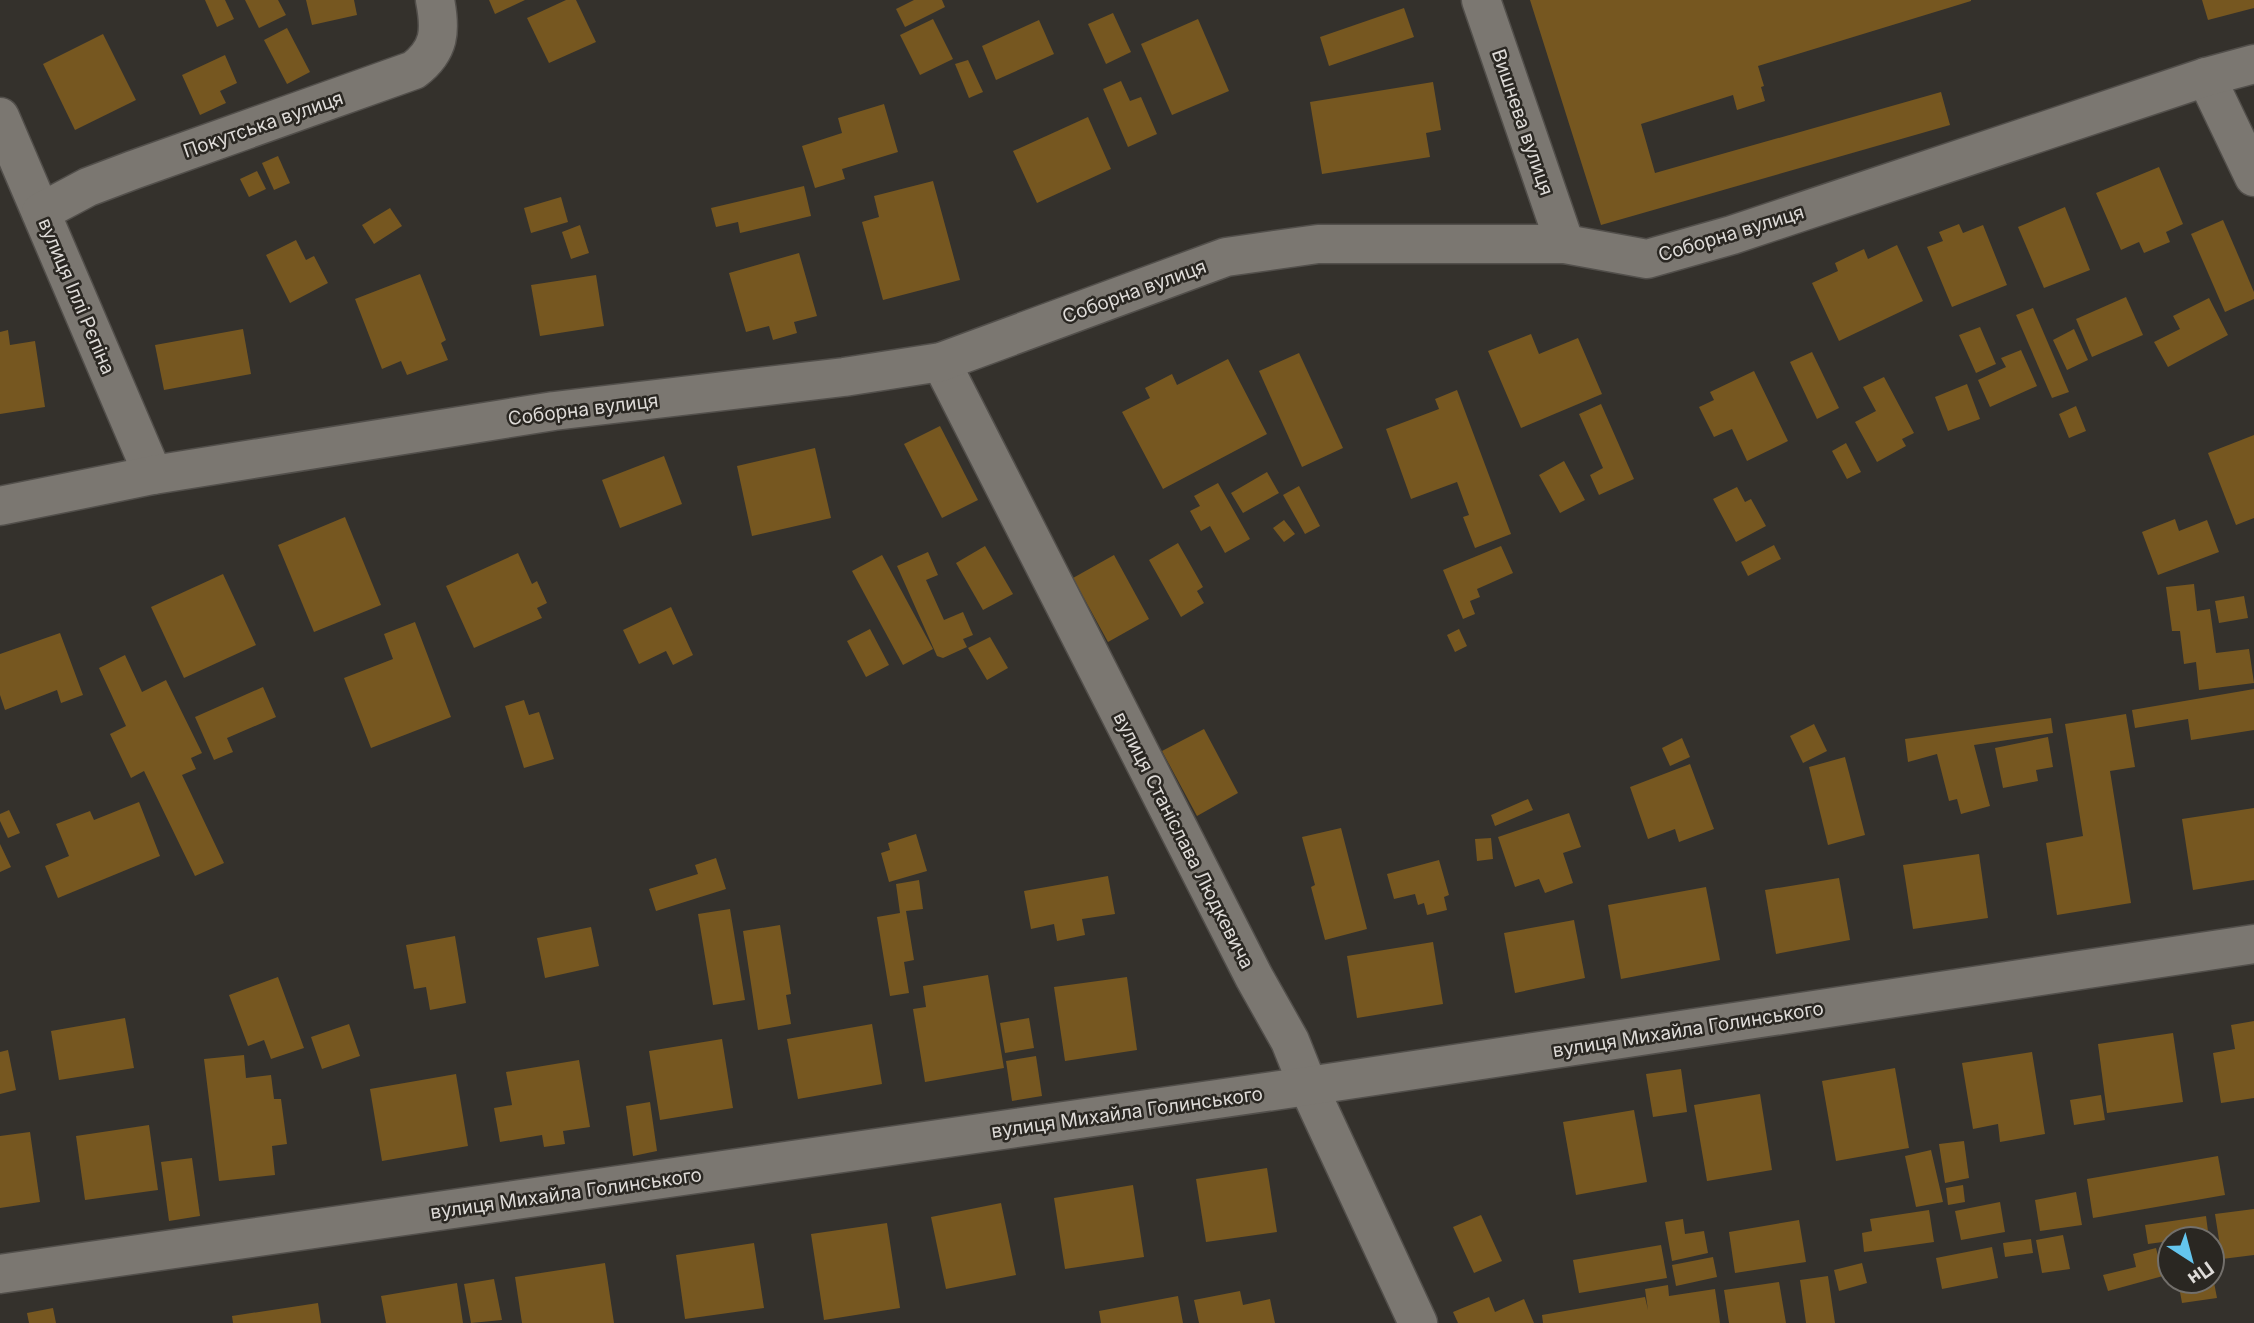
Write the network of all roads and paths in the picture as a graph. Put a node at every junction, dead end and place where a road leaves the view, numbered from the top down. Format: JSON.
{"nodes":[{"id":1,"x":435,"y":0,"type":"edge"},
{"id":2,"x":1481,"y":0,"type":"edge"},
{"id":3,"x":2254,"y":64,"type":"edge"},
{"id":4,"x":2206,"y":77,"type":"junction"},
{"id":5,"x":0,"y":117,"type":"edge"},
{"id":6,"x":2254,"y":177,"type":"edge"},
{"id":7,"x":41,"y":212,"type":"junction"},
{"id":8,"x":1565,"y":244,"type":"junction"},
{"id":9,"x":941,"y":362,"type":"junction"},
{"id":10,"x":153,"y":475,"type":"junction"},
{"id":11,"x":0,"y":506,"type":"edge"},
{"id":12,"x":2254,"y":944,"type":"edge"},
{"id":13,"x":1308,"y":1086,"type":"junction"},
{"id":14,"x":0,"y":1274,"type":"edge"},
{"id":15,"x":1418,"y":1323,"type":"edge"}],
"edges":[{"from":1,"to":7,"type":"street","name":"Покутська вулиця"},
{"from":2,"to":8,"type":"street","name":"Вишнева вулиця"},
{"from":3,"to":4,"type":"street","name":"Соборна вулиця"},
{"from":4,"to":6,"type":"street"},
{"from":4,"to":8,"type":"street","name":"Соборна вулиця"},
{"from":5,"to":7,"type":"street","name":"вулиця Іллі Рєпіна"},
{"from":7,"to":10,"type":"street","name":"вулиця Іллі Рєпіна"},
{"from":8,"to":9,"type":"street","name":"Соборна вулиця"},
{"from":9,"to":10,"type":"street","name":"Соборна вулиця"},
{"from":9,"to":13,"type":"street","name":"вулиця Станіслава Людкевича"},
{"from":10,"to":11,"type":"street","name":"Соборна вулиця"},
{"from":12,"to":13,"type":"street","name":"вулиця Михайла Голинського"},
{"from":13,"to":14,"type":"street","name":"вулиця Михайла Голинського"},
{"from":13,"to":15,"type":"street","name":"вулиця Станіслава Людкевича"}]}
